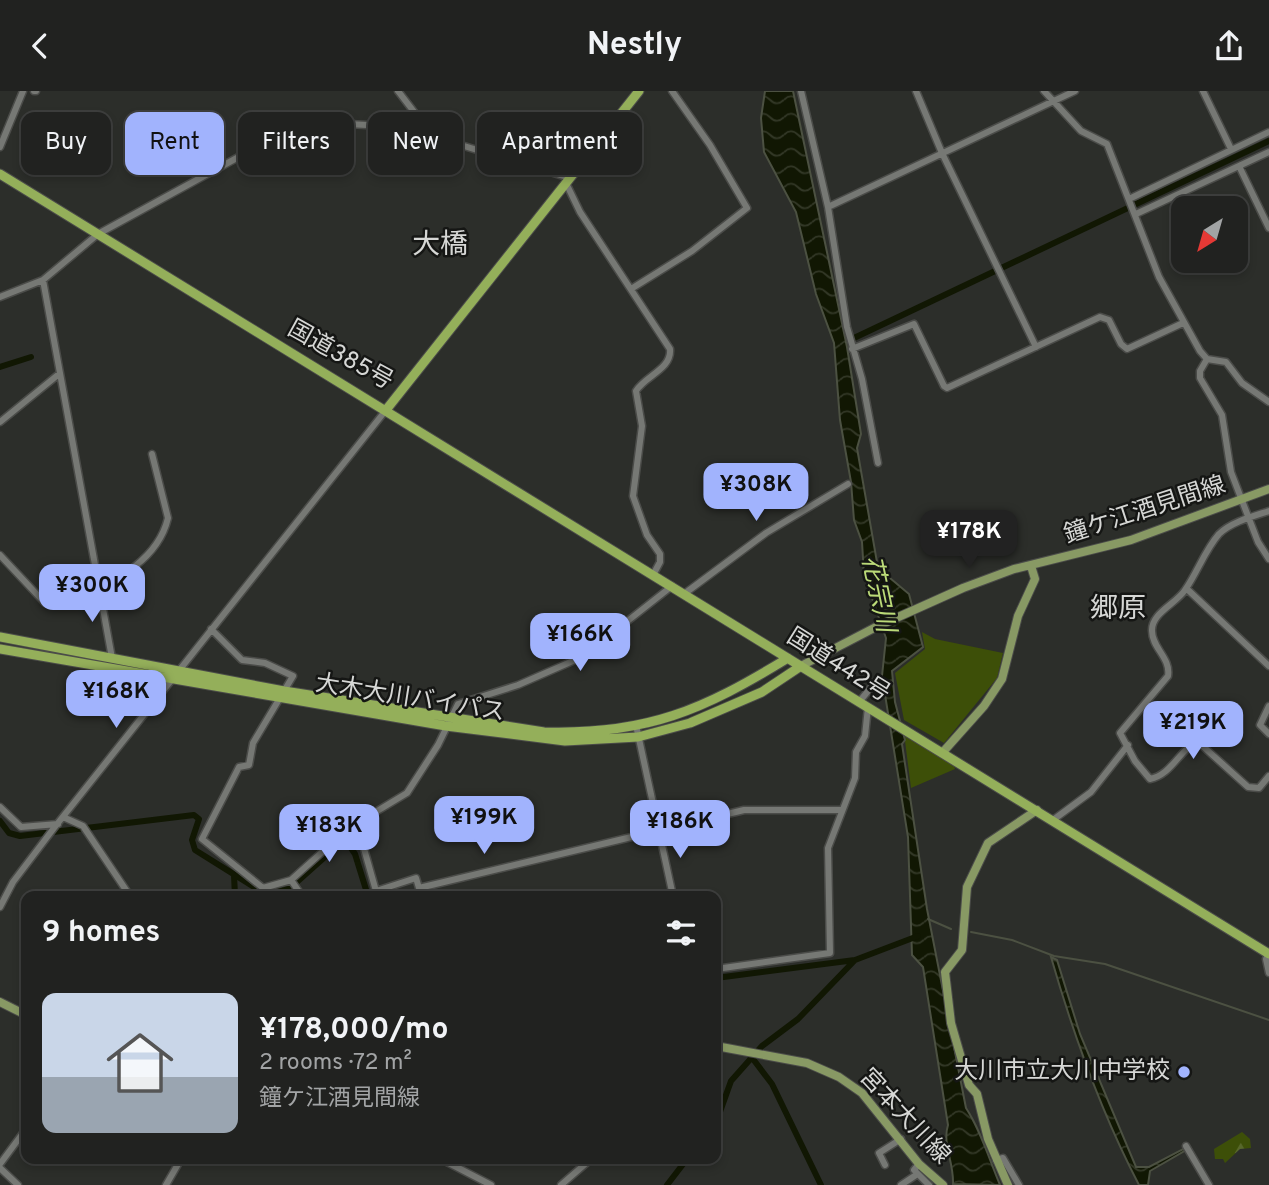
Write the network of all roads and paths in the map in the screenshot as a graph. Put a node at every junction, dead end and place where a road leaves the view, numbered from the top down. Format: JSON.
{"nodes":[{"id":1,"x":23,"y":91,"type":"edge"},
{"id":2,"x":398,"y":91,"type":"edge"},
{"id":3,"x":639,"y":91,"type":"edge"},
{"id":4,"x":672,"y":91,"type":"edge"},
{"id":5,"x":801,"y":91,"type":"edge"},
{"id":6,"x":916,"y":91,"type":"edge"},
{"id":7,"x":1044,"y":91,"type":"edge"},
{"id":8,"x":1075,"y":91,"type":"edge"},
{"id":9,"x":1203,"y":91,"type":"edge"},
{"id":10,"x":1054,"y":101,"type":"junction"},
{"id":11,"x":414,"y":112,"type":"edge"},
{"id":12,"x":368,"y":124,"type":"edge"},
{"id":13,"x":1269,"y":132,"type":"edge"},
{"id":14,"x":463,"y":145,"type":"edge"},
{"id":15,"x":0,"y":147,"type":"edge"},
{"id":16,"x":1231,"y":149,"type":"junction"},
{"id":17,"x":1269,"y":152,"type":"edge"},
{"id":18,"x":942,"y":153,"type":"junction"},
{"id":19,"x":1239,"y":166,"type":"junction"},
{"id":20,"x":0,"y":174,"type":"edge"},
{"id":21,"x":568,"y":181,"type":"junction"},
{"id":22,"x":828,"y":207,"type":"junction"},
{"id":23,"x":1132,"y":207,"type":"junction"},
{"id":24,"x":1269,"y":229,"type":"edge"},
{"id":25,"x":98,"y":234,"type":"junction"},
{"id":26,"x":43,"y":281,"type":"junction"},
{"id":27,"x":631,"y":289,"type":"junction"},
{"id":28,"x":0,"y":296,"type":"edge"},
{"id":29,"x":1183,"y":323,"type":"junction"},
{"id":30,"x":1036,"y":347,"type":"junction"},
{"id":31,"x":852,"y":349,"type":"junction"},
{"id":32,"x":1207,"y":359,"type":"junction"},
{"id":33,"x":59,"y":374,"type":"junction"},
{"id":34,"x":1269,"y":402,"type":"edge"},
{"id":35,"x":386,"y":410,"type":"junction"},
{"id":36,"x":0,"y":422,"type":"edge"},
{"id":37,"x":152,"y":454,"type":"dead end"},
{"id":38,"x":878,"y":463,"type":"dead end"},
{"id":39,"x":848,"y":484,"type":"dead end"},
{"id":40,"x":1269,"y":489,"type":"edge"},
{"id":41,"x":1243,"y":499,"type":"junction"},
{"id":42,"x":1269,"y":511,"type":"edge"},
{"id":43,"x":1249,"y":518,"type":"junction"},
{"id":44,"x":0,"y":555,"type":"edge"},
{"id":45,"x":1269,"y":559,"type":"edge"},
{"id":46,"x":1031,"y":566,"type":"junction"},
{"id":47,"x":653,"y":575,"type":"junction"},
{"id":48,"x":98,"y":586,"type":"junction"},
{"id":49,"x":672,"y":586,"type":"junction"},
{"id":50,"x":1187,"y":589,"type":"junction"},
{"id":51,"x":684,"y":594,"type":"junction"},
{"id":52,"x":211,"y":629,"type":"junction"},
{"id":53,"x":0,"y":637,"type":"edge"},
{"id":54,"x":0,"y":649,"type":"edge"},
{"id":55,"x":1266,"y":656,"type":"edge"},
{"id":56,"x":112,"y":658,"type":"junction"},
{"id":57,"x":788,"y":658,"type":"junction"},
{"id":58,"x":1269,"y":666,"type":"edge"},
{"id":59,"x":807,"y":669,"type":"junction"},
{"id":60,"x":178,"y":670,"type":"junction"},
{"id":61,"x":878,"y":679,"type":"dead end"},
{"id":62,"x":170,"y":680,"type":"junction"},
{"id":63,"x":282,"y":694,"type":"junction"},
{"id":64,"x":859,"y":702,"type":"junction"},
{"id":65,"x":1269,"y":706,"type":"edge"},
{"id":66,"x":868,"y":707,"type":"junction"},
{"id":67,"x":448,"y":721,"type":"junction"},
{"id":68,"x":636,"y":725,"type":"junction"},
{"id":69,"x":1269,"y":734,"type":"edge"},
{"id":70,"x":638,"y":737,"type":"junction"},
{"id":71,"x":1128,"y":745,"type":"junction"},
{"id":72,"x":943,"y":752,"type":"junction"},
{"id":73,"x":1269,"y":776,"type":"edge"},
{"id":74,"x":0,"y":807,"type":"edge"},
{"id":75,"x":841,"y":810,"type":"junction"},
{"id":76,"x":1037,"y":810,"type":"junction"},
{"id":77,"x":63,"y":817,"type":"junction"},
{"id":78,"x":1052,"y":820,"type":"junction"},
{"id":79,"x":56,"y":826,"type":"junction"},
{"id":80,"x":349,"y":828,"type":"junction"},
{"id":81,"x":660,"y":829,"type":"junction"},
{"id":82,"x":293,"y":883,"type":"junction"},
{"id":83,"x":127,"y":891,"type":"edge"},
{"id":84,"x":299,"y":891,"type":"edge"},
{"id":85,"x":672,"y":891,"type":"edge"},
{"id":86,"x":0,"y":907,"type":"edge"},
{"id":87,"x":1269,"y":954,"type":"edge"},
{"id":88,"x":721,"y":968,"type":"edge"},
{"id":89,"x":1269,"y":973,"type":"edge"},
{"id":90,"x":0,"y":1002,"type":"edge"},
{"id":91,"x":21,"y":1012,"type":"edge"},
{"id":92,"x":721,"y":1048,"type":"edge"},
{"id":93,"x":21,"y":1136,"type":"edge"},
{"id":94,"x":901,"y":1138,"type":"junction"},
{"id":95,"x":1187,"y":1148,"type":"dead end"},
{"id":96,"x":996,"y":1160,"type":"junction"},
{"id":97,"x":178,"y":1164,"type":"edge"},
{"id":98,"x":450,"y":1164,"type":"edge"},
{"id":99,"x":585,"y":1164,"type":"edge"},
{"id":100,"x":919,"y":1164,"type":"junction"},
{"id":101,"x":885,"y":1165,"type":"dead end"},
{"id":102,"x":0,"y":1166,"type":"edge"},
{"id":103,"x":916,"y":1175,"type":"junction"},
{"id":104,"x":486,"y":1184,"type":"edge"},
{"id":105,"x":18,"y":1185,"type":"edge"},
{"id":106,"x":166,"y":1185,"type":"edge"},
{"id":107,"x":561,"y":1185,"type":"edge"},
{"id":108,"x":901,"y":1185,"type":"edge"},
{"id":109,"x":929,"y":1185,"type":"edge"},
{"id":110,"x":943,"y":1185,"type":"edge"},
{"id":111,"x":1008,"y":1185,"type":"edge"},
{"id":112,"x":1019,"y":1185,"type":"edge"},
{"id":113,"x":1209,"y":1185,"type":"edge"}],
"edges":[{"from":1,"to":15,"type":"street"},
{"from":2,"to":11,"type":"street"},
{"from":3,"to":21,"type":"highway","name":"国道385号"},
{"from":4,"to":27,"type":"street"},
{"from":5,"to":22,"type":"street"},
{"from":6,"to":18,"type":"street"},
{"from":7,"to":10,"type":"street"},
{"from":8,"to":10,"type":"street"},
{"from":9,"to":16,"type":"street"},
{"from":10,"to":18,"type":"street"},
{"from":10,"to":23,"type":"street"},
{"from":12,"to":25,"type":"street"},
{"from":13,"to":16,"type":"street"},
{"from":14,"to":21,"type":"street"},
{"from":16,"to":23,"type":"street"},
{"from":17,"to":19,"type":"street"},
{"from":18,"to":22,"type":"street"},
{"from":18,"to":30,"type":"street"},
{"from":19,"to":23,"type":"street"},
{"from":19,"to":24,"type":"street"},
{"from":20,"to":25,"type":"highway","name":"国道385号"},
{"from":21,"to":27,"type":"street"},
{"from":21,"to":35,"type":"highway","name":"国道385号"},
{"from":22,"to":31,"type":"street"},
{"from":23,"to":29,"type":"street"},
{"from":25,"to":26,"type":"street"},
{"from":25,"to":35,"type":"highway","name":"国道385号"},
{"from":26,"to":28,"type":"street"},
{"from":26,"to":33,"type":"street"},
{"from":27,"to":47,"type":"street"},
{"from":29,"to":30,"type":"street"},
{"from":29,"to":32,"type":"street"},
{"from":30,"to":31,"type":"street"},
{"from":31,"to":38,"type":"street"},
{"from":32,"to":34,"type":"street"},
{"from":32,"to":41,"type":"street"},
{"from":33,"to":36,"type":"street"},
{"from":33,"to":48,"type":"street"},
{"from":35,"to":47,"type":"highway","name":"国道442号"},
{"from":35,"to":52,"type":"street"},
{"from":37,"to":48,"type":"street"},
{"from":39,"to":51,"type":"street"},
{"from":40,"to":41,"type":"main road","name":"鐘ケ江酒見間線"},
{"from":41,"to":43,"type":"street"},
{"from":41,"to":46,"type":"main road","name":"鐘ケ江酒見間線"},
{"from":42,"to":43,"type":"street"},
{"from":43,"to":45,"type":"street"},
{"from":43,"to":50,"type":"street"},
{"from":44,"to":48,"type":"street"},
{"from":46,"to":59,"type":"main road","name":"鐘ケ江酒見間線"},
{"from":46,"to":72,"type":"main road"},
{"from":47,"to":49,"type":"highway","name":"国道442号"},
{"from":48,"to":56,"type":"street"},
{"from":49,"to":51,"type":"highway","name":"国道442号"},
{"from":49,"to":67,"type":"street"},
{"from":50,"to":55,"type":"street"},
{"from":50,"to":71,"type":"street"},
{"from":51,"to":57,"type":"highway","name":"国道442号"},
{"from":52,"to":60,"type":"street"},
{"from":52,"to":63,"type":"street"},
{"from":53,"to":56,"type":"highway","name":"大木大川バイパス"},
{"from":54,"to":62,"type":"highway","name":"大木大川バイパス"},
{"from":55,"to":58,"type":"street"},
{"from":56,"to":60,"type":"highway","name":"大木大川バイパス"},
{"from":57,"to":59,"type":"highway","name":"国道442号"},
{"from":57,"to":68,"type":"highway","name":"大木大川バイパス"},
{"from":59,"to":64,"type":"highway","name":"国道442号"},
{"from":59,"to":70,"type":"highway","name":"大木大川バイパス"},
{"from":60,"to":62,"type":"street"},
{"from":60,"to":63,"type":"highway","name":"大木大川バイパス"},
{"from":61,"to":64,"type":"street"},
{"from":62,"to":63,"type":"highway","name":"大木大川バイパス"},
{"from":62,"to":77,"type":"street"},
{"from":63,"to":67,"type":"highway","name":"大木大川バイパス"},
{"from":63,"to":82,"type":"street"},
{"from":64,"to":66,"type":"highway","name":"国道442号"},
{"from":65,"to":69,"type":"street"},
{"from":66,"to":72,"type":"highway","name":"国道442号"},
{"from":66,"to":75,"type":"street"},
{"from":67,"to":68,"type":"highway","name":"大木大川バイパス"},
{"from":67,"to":70,"type":"highway","name":"大木大川バイパス"},
{"from":67,"to":80,"type":"street"},
{"from":68,"to":70,"type":"street"},
{"from":70,"to":81,"type":"street"},
{"from":71,"to":73,"type":"street"},
{"from":71,"to":78,"type":"street"},
{"from":72,"to":76,"type":"highway","name":"国道442号"},
{"from":74,"to":79,"type":"street"},
{"from":75,"to":81,"type":"street"},
{"from":75,"to":88,"type":"street"},
{"from":76,"to":78,"type":"highway","name":"国道442号"},
{"from":76,"to":96,"type":"main road"},
{"from":77,"to":79,"type":"street"},
{"from":77,"to":83,"type":"street"},
{"from":78,"to":87,"type":"highway","name":"国道442号"},
{"from":79,"to":86,"type":"street"},
{"from":80,"to":81,"type":"street"},
{"from":80,"to":82,"type":"street"},
{"from":81,"to":85,"type":"street"},
{"from":82,"to":84,"type":"street"},
{"from":87,"to":89,"type":"street"},
{"from":90,"to":91,"type":"main road"},
{"from":92,"to":94,"type":"main road","name":"宮本大川線"},
{"from":93,"to":102,"type":"street"},
{"from":94,"to":100,"type":"main road","name":"宮本大川線"},
{"from":94,"to":101,"type":"street"},
{"from":95,"to":113,"type":"street"},
{"from":96,"to":111,"type":"main road"},
{"from":96,"to":112,"type":"street"},
{"from":97,"to":106,"type":"street"},
{"from":98,"to":104,"type":"street"},
{"from":99,"to":107,"type":"street"},
{"from":100,"to":103,"type":"street"},
{"from":100,"to":110,"type":"main road","name":"宮本大川線"},
{"from":102,"to":105,"type":"street"},
{"from":103,"to":108,"type":"street"},
{"from":103,"to":109,"type":"street"}]}
